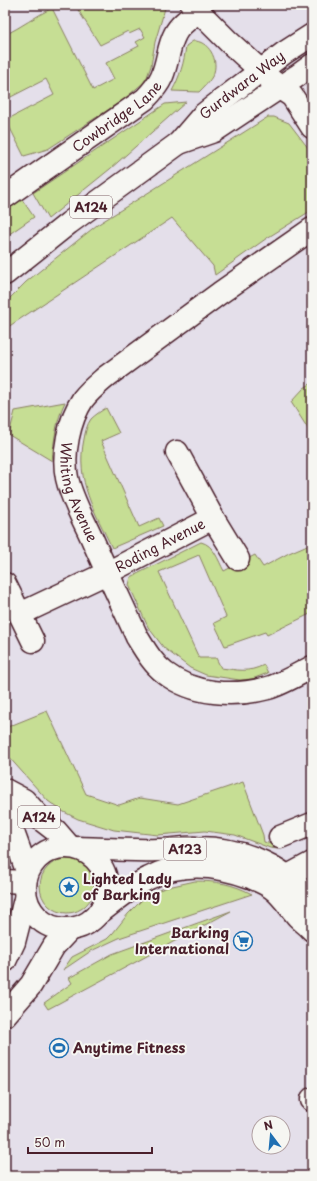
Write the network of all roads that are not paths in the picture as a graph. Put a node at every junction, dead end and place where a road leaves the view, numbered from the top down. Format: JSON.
{"nodes":[{"id":1,"x":204,"y":12,"type":"edge"},
{"id":2,"x":312,"y":35,"type":"edge"},
{"id":3,"x":312,"y":65,"type":"edge"},
{"id":4,"x":261,"y":70,"type":"junction"},
{"id":5,"x":280,"y":88,"type":"junction"},
{"id":6,"x":312,"y":127,"type":"edge"},
{"id":7,"x":179,"y":143,"type":"junction"},
{"id":8,"x":5,"y":197,"type":"edge"},
{"id":9,"x":312,"y":229,"type":"edge"},
{"id":10,"x":5,"y":274,"type":"edge"},
{"id":11,"x":177,"y":452,"type":"dead end"},
{"id":12,"x":213,"y":518,"type":"junction"},
{"id":13,"x":238,"y":558,"type":"dead end"},
{"id":14,"x":108,"y":573,"type":"junction"},
{"id":15,"x":5,"y":584,"type":"edge"},
{"id":16,"x":20,"y":614,"type":"junction"},
{"id":17,"x":33,"y":641,"type":"dead end"},
{"id":18,"x":312,"y":667,"type":"edge"},
{"id":19,"x":5,"y":791,"type":"edge"},
{"id":20,"x":312,"y":824,"type":"edge"},
{"id":21,"x":280,"y":836,"type":"dead end"},
{"id":22,"x":73,"y":847,"type":"junction"},
{"id":23,"x":312,"y":863,"type":"edge"},
{"id":24,"x":279,"y":882,"type":"junction"},
{"id":25,"x":20,"y":883,"type":"edge"},
{"id":26,"x":312,"y":905,"type":"edge"},
{"id":27,"x":99,"y":913,"type":"junction"},
{"id":28,"x":70,"y":929,"type":"junction"},
{"id":29,"x":312,"y":930,"type":"edge"},
{"id":30,"x":5,"y":961,"type":"edge"},
{"id":31,"x":5,"y":1016,"type":"edge"}],
"edges":[{"from":1,"to":4,"type":"street"},
{"from":1,"to":8,"type":"street","name":"Cowbridge Lane"},
{"from":2,"to":4,"type":"street","name":"Gurdwara Way","number":"A124"},
{"from":3,"to":5,"type":"street","name":"Gurdwara Way","number":"A124"},
{"from":4,"to":5,"type":"street"},
{"from":4,"to":7,"type":"street","name":"Gurdwara Way","number":"A124"},
{"from":5,"to":6,"type":"street"},
{"from":5,"to":7,"type":"street","name":"Gurdwara Way","number":"A124"},
{"from":7,"to":10,"type":"street","name":"Gurdwara Way","number":"A124"},
{"from":9,"to":14,"type":"street","name":"Whiting Avenue"},
{"from":11,"to":12,"type":"street","name":"Roding Avenue"},
{"from":12,"to":13,"type":"street","name":"Roding Avenue"},
{"from":12,"to":14,"type":"street","name":"Roding Avenue"},
{"from":14,"to":16,"type":"street","name":"Roding Avenue"},
{"from":14,"to":18,"type":"street","name":"Whiting Avenue"},
{"from":15,"to":16,"type":"street"},
{"from":16,"to":17,"type":"street"},
{"from":19,"to":22,"type":"street","number":"A124"},
{"from":19,"to":25,"type":"street","number":"A124"},
{"from":20,"to":21,"type":"street"},
{"from":22,"to":24,"type":"street","number":"A123"},
{"from":22,"to":25,"type":"street"},
{"from":22,"to":27,"type":"street"},
{"from":23,"to":24,"type":"street"},
{"from":24,"to":26,"type":"street","number":"A123"},
{"from":24,"to":27,"type":"street","number":"A123"},
{"from":24,"to":29,"type":"street","number":"A123"},
{"from":25,"to":28,"type":"street"},
{"from":25,"to":30,"type":"street"},
{"from":27,"to":28,"type":"street"},
{"from":28,"to":31,"type":"street"}]}
